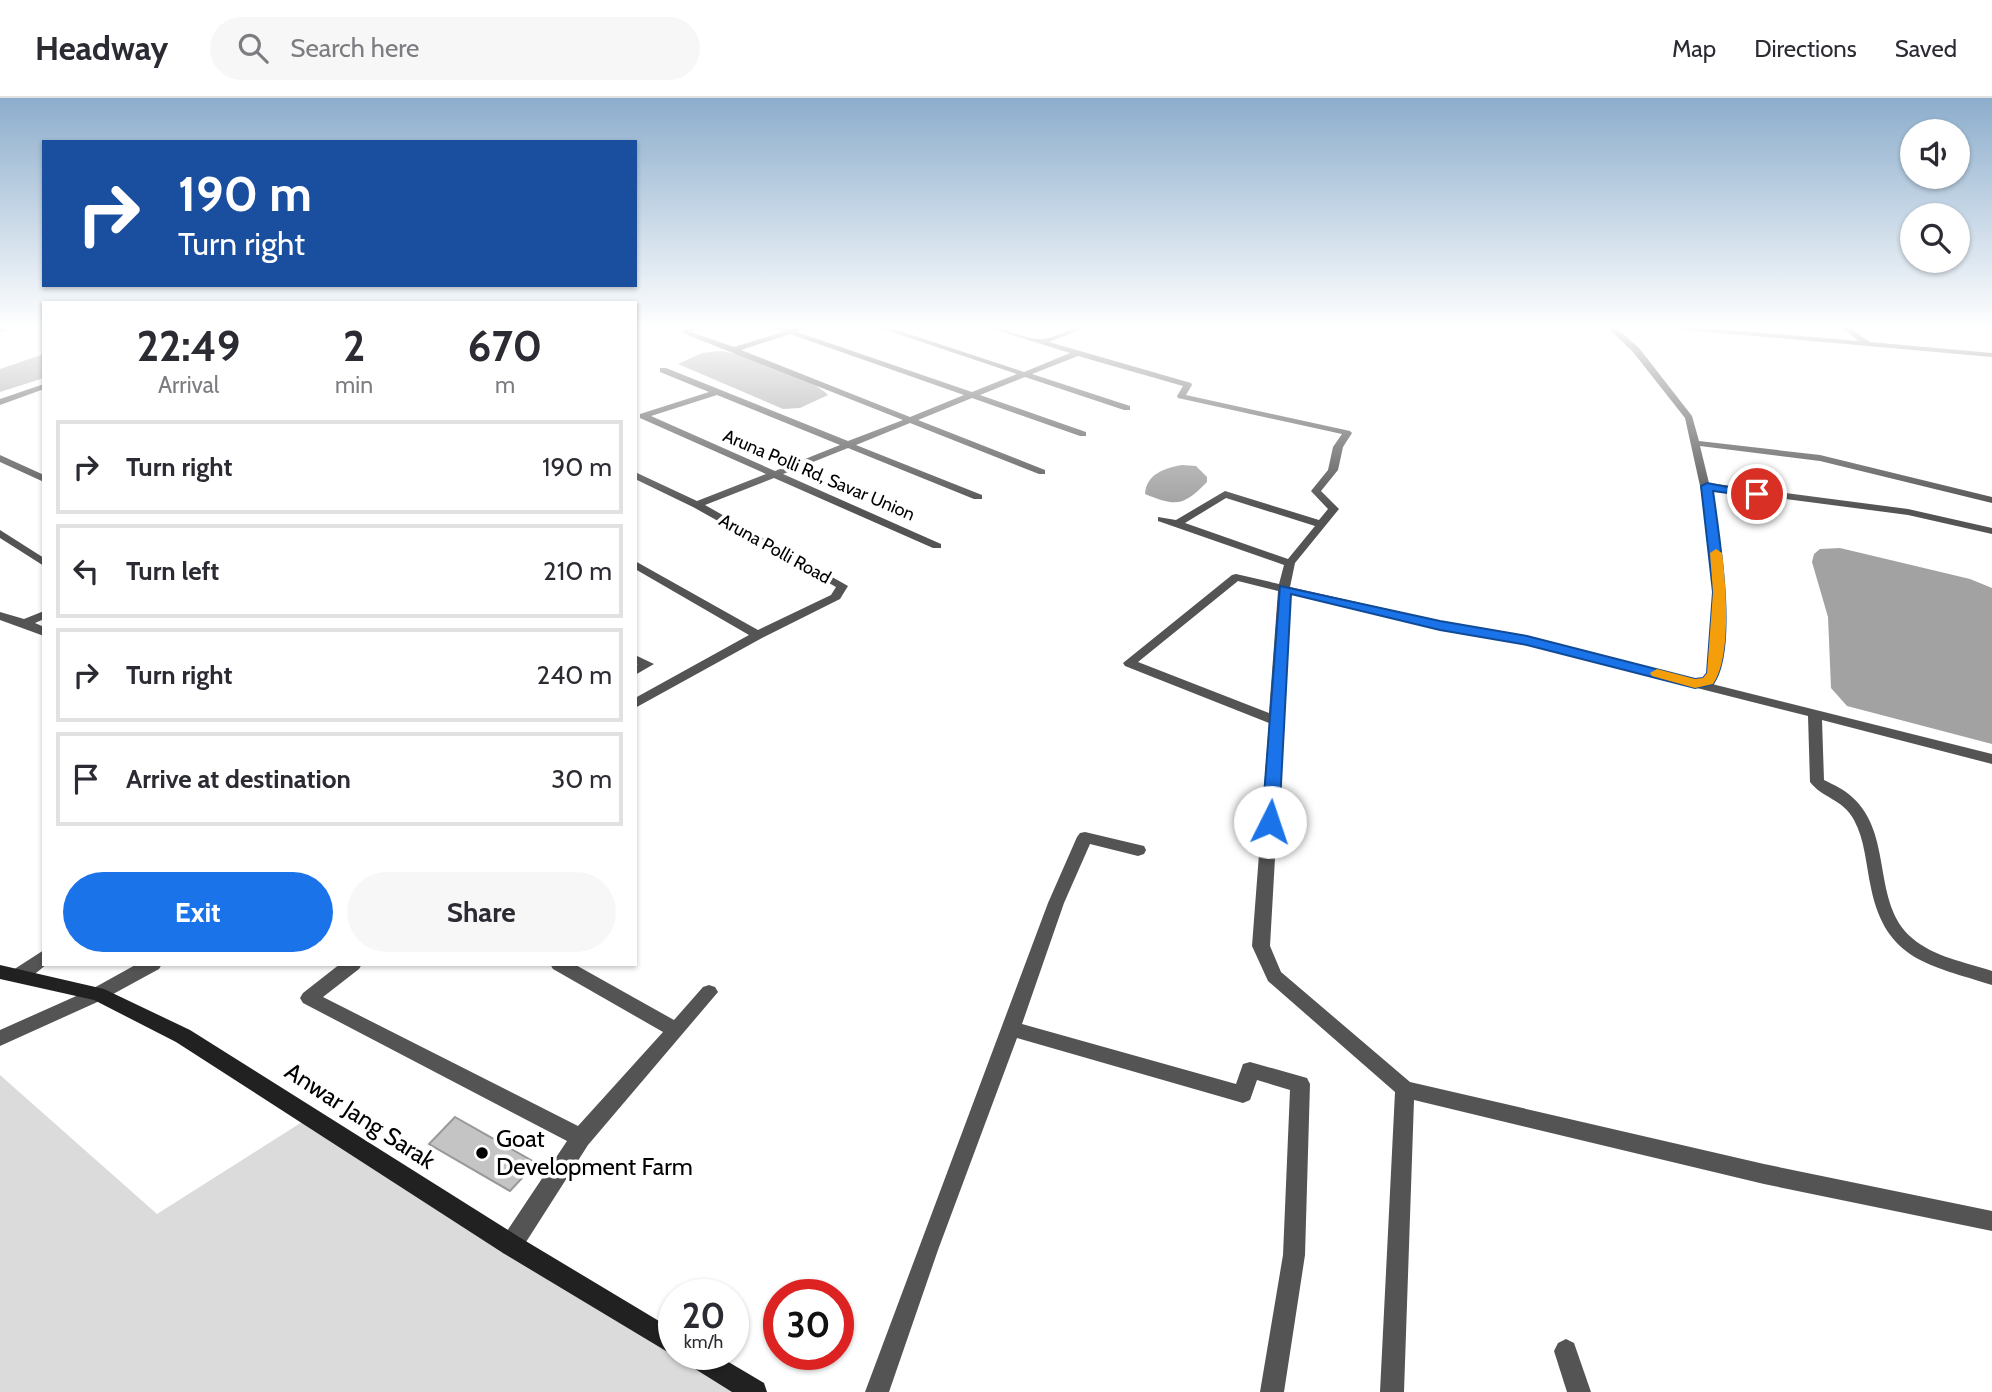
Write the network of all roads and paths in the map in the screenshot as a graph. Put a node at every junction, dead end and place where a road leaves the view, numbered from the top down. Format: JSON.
{"nodes":[{"id":1,"x":702,"y":386,"type":"edge"},
{"id":2,"x":824,"y":386,"type":"edge"},
{"id":3,"x":942,"y":386,"type":"edge"},
{"id":4,"x":997,"y":386,"type":"edge"},
{"id":5,"x":1063,"y":386,"type":"edge"},
{"id":6,"x":1187,"y":386,"type":"edge"},
{"id":7,"x":1664,"y":386,"type":"edge"},
{"id":8,"x":42,"y":387,"type":"edge"},
{"id":9,"x":716,"y":392,"type":"junction"},
{"id":10,"x":972,"y":397,"type":"junction"},
{"id":11,"x":0,"y":402,"type":"edge"},
{"id":12,"x":1127,"y":408,"type":"dead end"},
{"id":13,"x":639,"y":415,"type":"edge"},
{"id":14,"x":909,"y":420,"type":"junction"},
{"id":15,"x":1083,"y":434,"type":"dead end"},
{"id":16,"x":1696,"y":443,"type":"junction"},
{"id":17,"x":845,"y":446,"type":"junction"},
{"id":18,"x":0,"y":458,"type":"edge"},
{"id":19,"x":1042,"y":472,"type":"dead end"},
{"id":20,"x":637,"y":476,"type":"edge"},
{"id":21,"x":773,"y":476,"type":"junction"},
{"id":22,"x":42,"y":478,"type":"edge"},
{"id":23,"x":1707,"y":486,"type":"junction"},
{"id":24,"x":978,"y":497,"type":"dead end"},
{"id":25,"x":1992,"y":500,"type":"edge"},
{"id":26,"x":697,"y":505,"type":"junction"},
{"id":27,"x":1162,"y":519,"type":"dead end"},
{"id":28,"x":1177,"y":524,"type":"junction"},
{"id":29,"x":1320,"y":524,"type":"junction"},
{"id":30,"x":1992,"y":531,"type":"edge"},
{"id":31,"x":0,"y":533,"type":"edge"},
{"id":32,"x":937,"y":545,"type":"dead end"},
{"id":33,"x":42,"y":562,"type":"edge"},
{"id":34,"x":1290,"y":563,"type":"junction"},
{"id":35,"x":637,"y":565,"type":"edge"},
{"id":36,"x":1285,"y":589,"type":"junction"},
{"id":37,"x":0,"y":616,"type":"edge"},
{"id":38,"x":42,"y":616,"type":"edge"},
{"id":39,"x":25,"y":623,"type":"junction"},
{"id":40,"x":42,"y":631,"type":"edge"},
{"id":41,"x":758,"y":635,"type":"junction"},
{"id":42,"x":637,"y":660,"type":"edge"},
{"id":43,"x":637,"y":670,"type":"edge"},
{"id":44,"x":1695,"y":683,"type":"junction"},
{"id":45,"x":637,"y":703,"type":"edge"},
{"id":46,"x":1815,"y":713,"type":"junction"},
{"id":47,"x":1277,"y":721,"type":"junction"},
{"id":48,"x":1992,"y":759,"type":"edge"},
{"id":49,"x":1138,"y":850,"type":"dead end"},
{"id":50,"x":42,"y":958,"type":"edge"},
{"id":51,"x":149,"y":966,"type":"edge"},
{"id":52,"x":350,"y":966,"type":"edge"},
{"id":53,"x":563,"y":966,"type":"edge"},
{"id":54,"x":10,"y":974,"type":"edge"},
{"id":55,"x":1992,"y":978,"type":"edge"},
{"id":56,"x":709,"y":992,"type":"dead end"},
{"id":57,"x":98,"y":995,"type":"junction"},
{"id":58,"x":674,"y":1029,"type":"junction"},
{"id":59,"x":1011,"y":1029,"type":"junction"},
{"id":60,"x":0,"y":1038,"type":"edge"},
{"id":61,"x":1405,"y":1089,"type":"junction"},
{"id":62,"x":581,"y":1138,"type":"junction"},
{"id":63,"x":1992,"y":1222,"type":"edge"},
{"id":64,"x":511,"y":1245,"type":"junction"},
{"id":65,"x":658,"y":1333,"type":"edge"},
{"id":66,"x":1566,"y":1351,"type":"dead end"},
{"id":67,"x":719,"y":1370,"type":"edge"},
{"id":68,"x":755,"y":1392,"type":"edge"},
{"id":69,"x":877,"y":1392,"type":"edge"},
{"id":70,"x":1272,"y":1392,"type":"edge"},
{"id":71,"x":1392,"y":1392,"type":"edge"},
{"id":72,"x":1580,"y":1392,"type":"edge"}],
"edges":[{"from":1,"to":9,"type":"street","name":"Aruna Polli Rd, Savar Union"},
{"from":2,"to":14,"type":"street"},
{"from":3,"to":10,"type":"street"},
{"from":4,"to":10,"type":"street","name":"Aruna Polli Road"},
{"from":5,"to":12,"type":"street"},
{"from":6,"to":29,"type":"street"},
{"from":7,"to":16,"type":"street"},
{"from":8,"to":11,"type":"street"},
{"from":9,"to":13,"type":"street","name":"Aruna Polli Rd, Savar Union"},
{"from":9,"to":17,"type":"street","name":"Aruna Polli Rd, Savar Union"},
{"from":10,"to":14,"type":"street","name":"Aruna Polli Road"},
{"from":10,"to":15,"type":"street"},
{"from":13,"to":21,"type":"street","name":"Aruna Polli Rd, Savar Union"},
{"from":14,"to":17,"type":"street","name":"Aruna Polli Road"},
{"from":14,"to":19,"type":"street"},
{"from":16,"to":23,"type":"street"},
{"from":16,"to":25,"type":"street"},
{"from":17,"to":21,"type":"street","name":"Aruna Polli Road"},
{"from":17,"to":24,"type":"street","name":"Aruna Polli Rd, Savar Union"},
{"from":18,"to":22,"type":"street"},
{"from":20,"to":26,"type":"street"},
{"from":21,"to":26,"type":"street","name":"Aruna Polli Road"},
{"from":21,"to":32,"type":"street","name":"Aruna Polli Rd, Savar Union"},
{"from":23,"to":30,"type":"street"},
{"from":23,"to":44,"type":"street"},
{"from":26,"to":41,"type":"street","name":"Aruna Polli Road"},
{"from":27,"to":28,"type":"street"},
{"from":28,"to":29,"type":"street"},
{"from":28,"to":34,"type":"street"},
{"from":29,"to":34,"type":"street"},
{"from":31,"to":33,"type":"street"},
{"from":34,"to":36,"type":"street"},
{"from":35,"to":41,"type":"street"},
{"from":36,"to":44,"type":"street"},
{"from":36,"to":47,"type":"street"},
{"from":36,"to":47,"type":"street"},
{"from":37,"to":39,"type":"street"},
{"from":38,"to":39,"type":"street"},
{"from":39,"to":40,"type":"street"},
{"from":41,"to":45,"type":"street","name":"Aruna Polli Road"},
{"from":42,"to":43,"type":"street"},
{"from":44,"to":46,"type":"street"},
{"from":46,"to":48,"type":"street"},
{"from":46,"to":55,"type":"street"},
{"from":47,"to":61,"type":"street"},
{"from":49,"to":59,"type":"street"},
{"from":50,"to":54,"type":"street"},
{"from":51,"to":57,"type":"street"},
{"from":52,"to":62,"type":"street"},
{"from":53,"to":58,"type":"street"},
{"from":54,"to":57,"type":"main road","name":"Anwar Jang Sarak"},
{"from":56,"to":58,"type":"street"},
{"from":57,"to":60,"type":"street"},
{"from":57,"to":64,"type":"main road","name":"Anwar Jang Sarak"},
{"from":58,"to":62,"type":"street"},
{"from":59,"to":69,"type":"street"},
{"from":59,"to":70,"type":"street"},
{"from":61,"to":63,"type":"street"},
{"from":61,"to":71,"type":"street"},
{"from":62,"to":64,"type":"street"},
{"from":64,"to":65,"type":"main road","name":"Anwar Jang Sarak"},
{"from":66,"to":72,"type":"street"},
{"from":67,"to":68,"type":"main road"}]}
